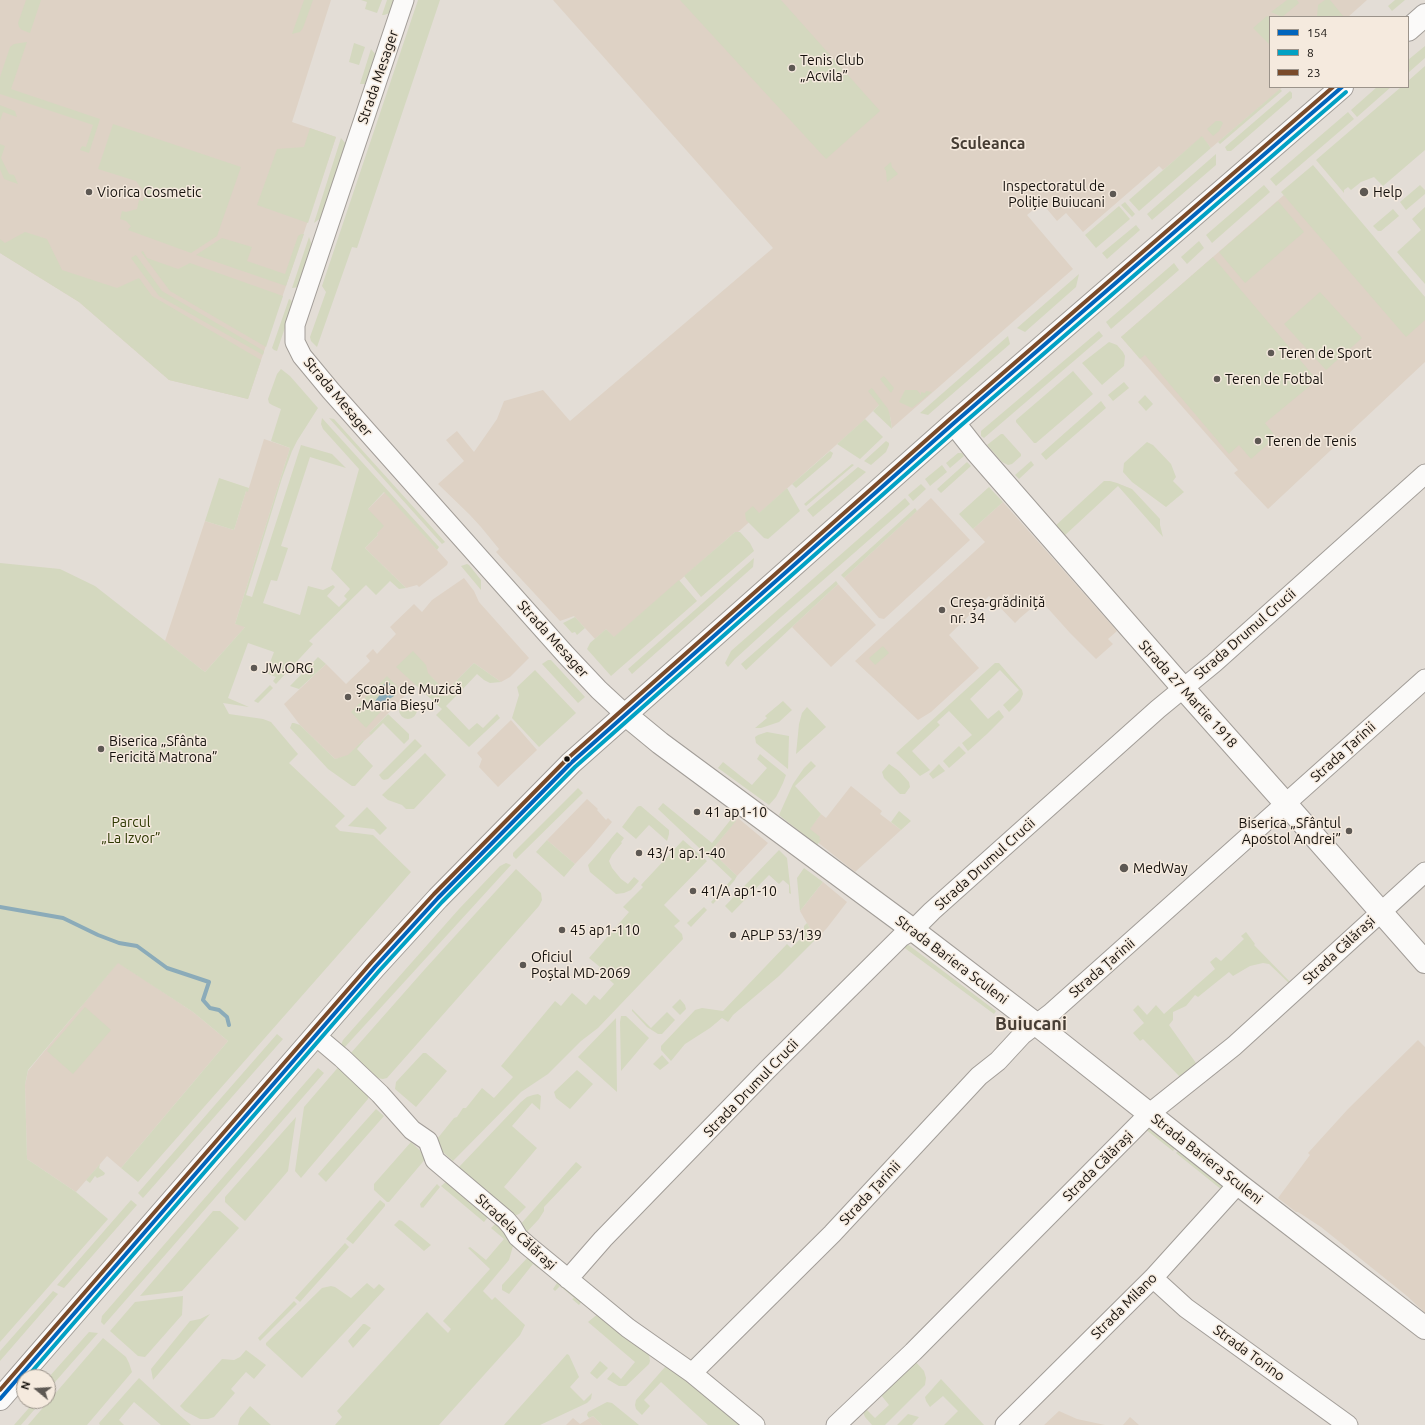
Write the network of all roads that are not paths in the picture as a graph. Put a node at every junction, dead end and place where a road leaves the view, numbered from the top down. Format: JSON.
{"nodes":[{"id":1,"x":404,"y":0,"type":"edge"},
{"id":2,"x":1425,"y":15,"type":"edge"},
{"id":3,"x":1409,"y":29,"type":"edge"},
{"id":4,"x":1341,"y":88,"type":"edge"},
{"id":5,"x":954,"y":423,"type":"junction"},
{"id":6,"x":1425,"y":474,"type":"edge"},
{"id":7,"x":1425,"y":679,"type":"edge"},
{"id":8,"x":1183,"y":688,"type":"junction"},
{"id":9,"x":626,"y":715,"type":"junction"},
{"id":10,"x":1286,"y":804,"type":"junction"},
{"id":11,"x":1425,"y":872,"type":"edge"},
{"id":12,"x":1380,"y":912,"type":"junction"},
{"id":13,"x":913,"y":930,"type":"junction"},
{"id":14,"x":1425,"y":962,"type":"edge"},
{"id":15,"x":1036,"y":1024,"type":"junction"},
{"id":16,"x":316,"y":1036,"type":"junction"},
{"id":17,"x":1150,"y":1113,"type":"junction"},
{"id":18,"x":1238,"y":1184,"type":"junction"},
{"id":19,"x":1153,"y":1278,"type":"junction"},
{"id":20,"x":568,"y":1279,"type":"junction"},
{"id":21,"x":1425,"y":1328,"type":"edge"},
{"id":22,"x":692,"y":1373,"type":"junction"},
{"id":23,"x":0,"y":1399,"type":"edge"},
{"id":24,"x":755,"y":1425,"type":"edge"},
{"id":25,"x":836,"y":1425,"type":"edge"},
{"id":26,"x":1005,"y":1425,"type":"edge"},
{"id":27,"x":1348,"y":1425,"type":"edge"}],
"edges":[{"from":1,"to":9,"type":"street","name":"Strada Mesager"},
{"from":2,"to":3,"type":"main road"},
{"from":4,"to":5,"type":"main road"},
{"from":5,"to":8,"type":"main road","name":"Strada 27 Martie 1918"},
{"from":5,"to":9,"type":"main road"},
{"from":6,"to":8,"type":"street","name":"Strada Drumul Crucii"},
{"from":7,"to":10,"type":"street","name":"Strada Țarinii"},
{"from":8,"to":10,"type":"main road","name":"Strada 27 Martie 1918"},
{"from":8,"to":13,"type":"street","name":"Strada Drumul Crucii"},
{"from":9,"to":13,"type":"main road","name":"Strada Bariera Sculeni"},
{"from":9,"to":16,"type":"main road"},
{"from":10,"to":12,"type":"main road","name":"Strada 27 Martie 1918"},
{"from":10,"to":15,"type":"street","name":"Strada Țarinii"},
{"from":11,"to":12,"type":"street","name":"Strada Călărași"},
{"from":12,"to":14,"type":"main road","name":"Strada 27 Martie 1918"},
{"from":12,"to":17,"type":"street","name":"Strada Călărași"},
{"from":13,"to":15,"type":"main road","name":"Strada Bariera Sculeni"},
{"from":13,"to":20,"type":"street","name":"Strada Drumul Crucii"},
{"from":15,"to":17,"type":"main road","name":"Strada Bariera Sculeni"},
{"from":15,"to":22,"type":"street","name":"Strada Țarinii"},
{"from":16,"to":20,"type":"street","name":"Stradela Călărași"},
{"from":16,"to":23,"type":"main road"},
{"from":17,"to":18,"type":"main road","name":"Strada Bariera Sculeni"},
{"from":17,"to":25,"type":"street","name":"Strada Călărași"},
{"from":18,"to":19,"type":"street","name":"Strada Milano"},
{"from":18,"to":21,"type":"main road","name":"Strada Bariera Sculeni"},
{"from":19,"to":26,"type":"street","name":"Strada Milano"},
{"from":19,"to":27,"type":"street","name":"Strada Torino"},
{"from":20,"to":22,"type":"street","name":"Stradela Călărași"},
{"from":22,"to":24,"type":"street","name":"Stradela Călărași"}]}
